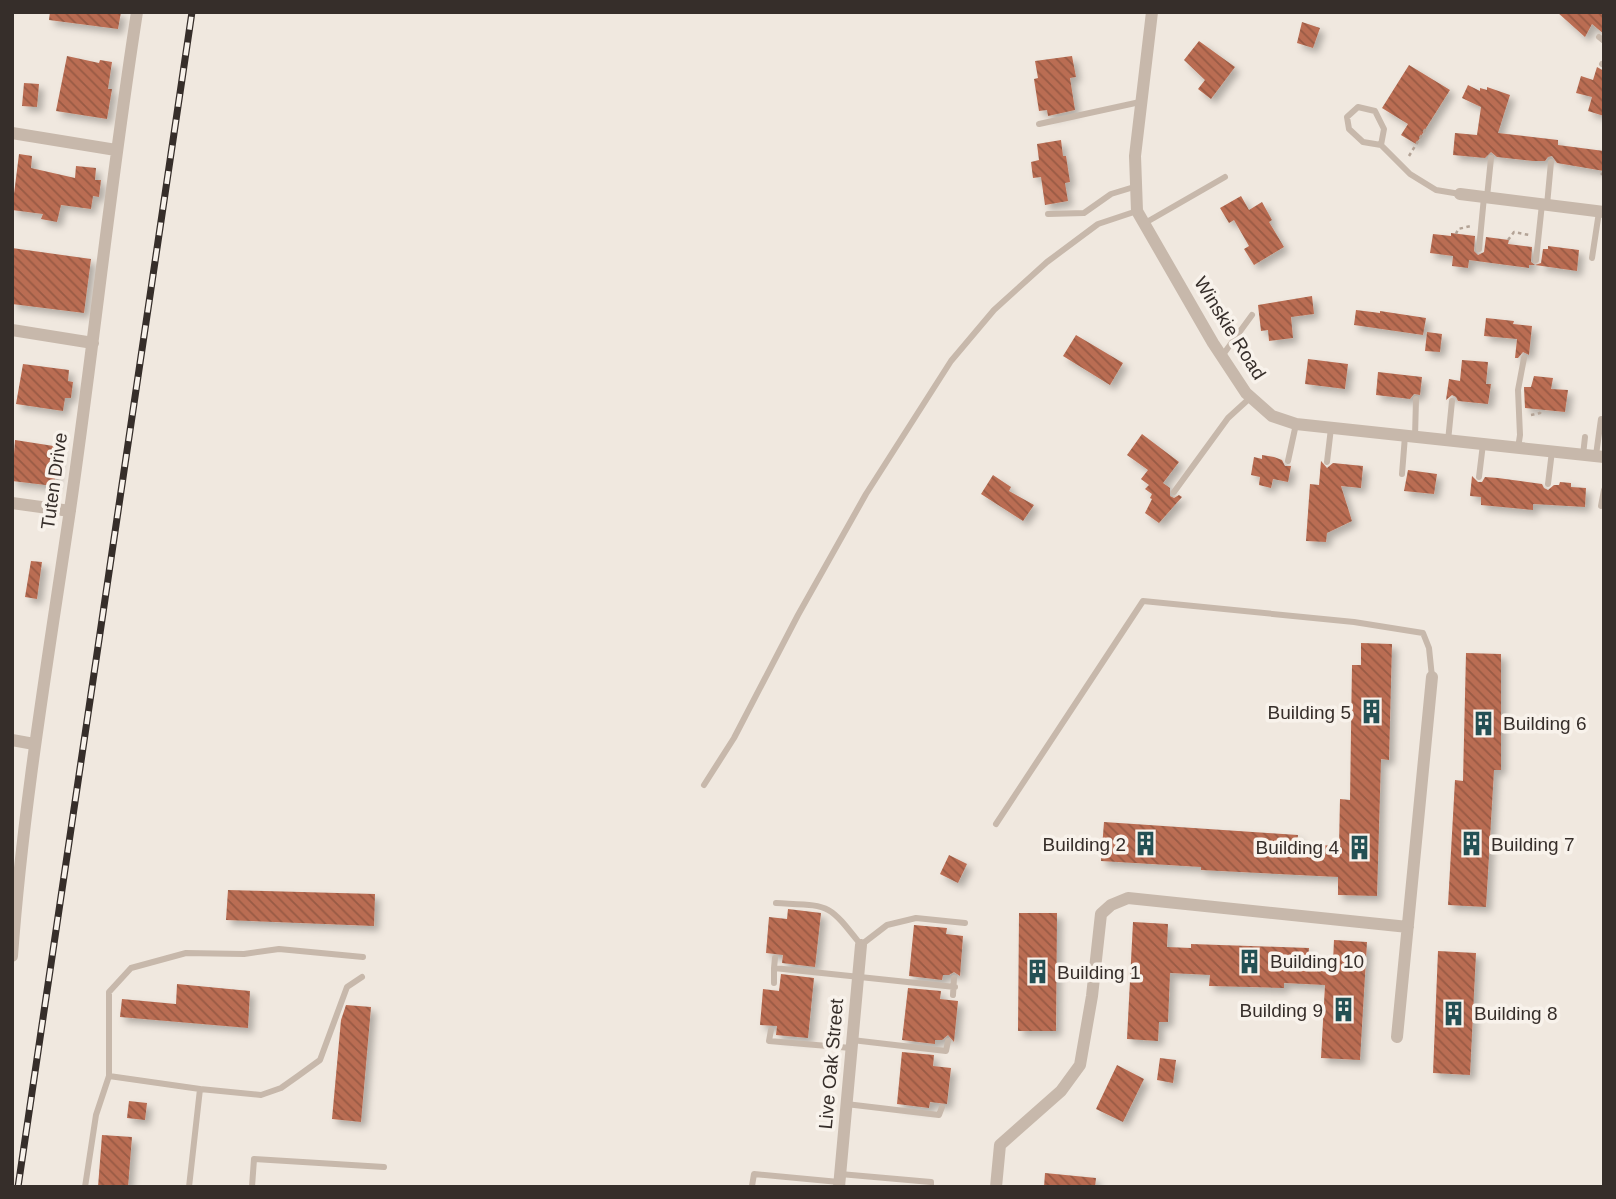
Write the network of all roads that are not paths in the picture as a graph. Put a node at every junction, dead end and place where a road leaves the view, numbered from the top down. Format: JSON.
{"nodes":[{"id":1,"x":137,"y":12,"type":"edge"},
{"id":2,"x":1152,"y":12,"type":"edge"},
{"id":3,"x":1141,"y":102,"type":"junction"},
{"id":4,"x":1039,"y":124,"type":"dead end"},
{"id":5,"x":12,"y":133,"type":"edge"},
{"id":6,"x":1381,"y":145,"type":"junction"},
{"id":7,"x":116,"y":150,"type":"junction"},
{"id":8,"x":1491,"y":158,"type":"dead end"},
{"id":9,"x":1551,"y":162,"type":"dead end"},
{"id":10,"x":1224,"y":177,"type":"dead end"},
{"id":11,"x":1134,"y":187,"type":"junction"},
{"id":12,"x":1460,"y":194,"type":"joint"},
{"id":13,"x":1485,"y":197,"type":"junction"},
{"id":14,"x":1544,"y":205,"type":"junction"},
{"id":15,"x":1137,"y":211,"type":"junction"},
{"id":16,"x":1601,"y":212,"type":"edge"},
{"id":17,"x":1048,"y":214,"type":"dead end"},
{"id":18,"x":1145,"y":223,"type":"junction"},
{"id":19,"x":1479,"y":249,"type":"dead end"},
{"id":20,"x":1592,"y":258,"type":"dead end"},
{"id":21,"x":1536,"y":260,"type":"dead end"},
{"id":22,"x":1252,"y":315,"type":"dead end"},
{"id":23,"x":12,"y":330,"type":"edge"},
{"id":24,"x":93,"y":343,"type":"junction"},
{"id":25,"x":1222,"y":356,"type":"junction"},
{"id":26,"x":1524,"y":358,"type":"dead end"},
{"id":27,"x":1251,"y":397,"type":"junction"},
{"id":28,"x":1416,"y":399,"type":"dead end"},
{"id":29,"x":1452,"y":401,"type":"dead end"},
{"id":30,"x":1601,"y":419,"type":"dead end"},
{"id":31,"x":1296,"y":424,"type":"junction"},
{"id":32,"x":1331,"y":428,"type":"junction"},
{"id":33,"x":1410,"y":436,"type":"junction"},
{"id":34,"x":1585,"y":437,"type":"dead end"},
{"id":35,"x":1448,"y":441,"type":"junction"},
{"id":36,"x":1483,"y":444,"type":"junction"},
{"id":37,"x":1518,"y":448,"type":"junction"},
{"id":38,"x":1552,"y":452,"type":"junction"},
{"id":39,"x":1594,"y":456,"type":"edge"},
{"id":40,"x":1288,"y":461,"type":"dead end"},
{"id":41,"x":1328,"y":462,"type":"dead end"},
{"id":42,"x":1402,"y":474,"type":"dead end"},
{"id":43,"x":1479,"y":477,"type":"dead end"},
{"id":44,"x":1548,"y":484,"type":"dead end"},
{"id":45,"x":1604,"y":490,"type":"edge"},
{"id":46,"x":1174,"y":492,"type":"dead end"},
{"id":47,"x":12,"y":503,"type":"edge"},
{"id":48,"x":1601,"y":506,"type":"dead end"},
{"id":49,"x":70,"y":511,"type":"junction"},
{"id":50,"x":1432,"y":677,"type":"joint"},
{"id":51,"x":12,"y":740,"type":"edge"},
{"id":52,"x":34,"y":744,"type":"junction"},
{"id":53,"x":704,"y":785,"type":"dead end"},
{"id":54,"x":996,"y":824,"type":"dead end"},
{"id":55,"x":776,"y":903,"type":"dead end"},
{"id":56,"x":965,"y":923,"type":"dead end"},
{"id":57,"x":1408,"y":927,"type":"junction"},
{"id":58,"x":861,"y":945,"type":"junction"},
{"id":59,"x":12,"y":953,"type":"edge"},
{"id":60,"x":363,"y":957,"type":"dead end"},
{"id":61,"x":775,"y":958,"type":"dead end"},
{"id":62,"x":774,"y":968,"type":"junction"},
{"id":63,"x":362,"y":977,"type":"dead end"},
{"id":64,"x":858,"y":978,"type":"junction"},
{"id":65,"x":954,"y":978,"type":"dead end"},
{"id":66,"x":774,"y":983,"type":"dead end"},
{"id":67,"x":954,"y":987,"type":"junction"},
{"id":68,"x":953,"y":995,"type":"dead end"},
{"id":69,"x":771,"y":1030,"type":"dead end"},
{"id":70,"x":1397,"y":1037,"type":"dead end"},
{"id":71,"x":948,"y":1041,"type":"dead end"},
{"id":72,"x":852,"y":1044,"type":"junction"},
{"id":73,"x":946,"y":1052,"type":"junction"},
{"id":74,"x":946,"y":1062,"type":"dead end"},
{"id":75,"x":108,"y":1076,"type":"junction"},
{"id":76,"x":200,"y":1088,"type":"junction"},
{"id":77,"x":846,"y":1104,"type":"junction"},
{"id":78,"x":942,"y":1107,"type":"dead end"},
{"id":79,"x":384,"y":1167,"type":"dead end"},
{"id":80,"x":839,"y":1181,"type":"edge"},
{"id":81,"x":752,"y":1186,"type":"edge"},
{"id":82,"x":85,"y":1187,"type":"edge"},
{"id":83,"x":189,"y":1187,"type":"edge"},
{"id":84,"x":252,"y":1187,"type":"edge"},
{"id":85,"x":931,"y":1187,"type":"edge"},
{"id":86,"x":996,"y":1187,"type":"edge"}],
"edges":[{"from":1,"to":7,"type":"street","name":"Tuten Drive"},
{"from":2,"to":3,"type":"street","name":"Winskie Road"},
{"from":3,"to":4,"type":"lane"},
{"from":3,"to":11,"type":"street","name":"Winskie Road"},
{"from":5,"to":7,"type":"street"},
{"from":6,"to":6,"type":"lane"},
{"from":6,"to":12,"type":"lane"},
{"from":7,"to":24,"type":"street","name":"Tuten Drive"},
{"from":8,"to":13,"type":"lane"},
{"from":9,"to":14,"type":"lane"},
{"from":10,"to":18,"type":"lane"},
{"from":11,"to":15,"type":"street","name":"Winskie Road"},
{"from":11,"to":17,"type":"lane"},
{"from":12,"to":13,"type":"street"},
{"from":13,"to":14,"type":"street"},
{"from":13,"to":19,"type":"lane"},
{"from":14,"to":16,"type":"street"},
{"from":14,"to":21,"type":"lane"},
{"from":15,"to":18,"type":"street","name":"Winskie Road"},
{"from":15,"to":53,"type":"lane"},
{"from":16,"to":20,"type":"lane"},
{"from":18,"to":25,"type":"street","name":"Winskie Road"},
{"from":22,"to":25,"type":"lane"},
{"from":23,"to":24,"type":"street"},
{"from":24,"to":49,"type":"street","name":"Tuten Drive"},
{"from":25,"to":27,"type":"street","name":"Winskie Road"},
{"from":26,"to":37,"type":"lane"},
{"from":27,"to":31,"type":"street","name":"Winskie Road"},
{"from":27,"to":46,"type":"lane"},
{"from":28,"to":33,"type":"lane"},
{"from":29,"to":35,"type":"lane"},
{"from":30,"to":39,"type":"lane"},
{"from":31,"to":32,"type":"street","name":"Winskie Road"},
{"from":31,"to":40,"type":"lane"},
{"from":32,"to":33,"type":"street","name":"Winskie Road"},
{"from":32,"to":41,"type":"lane"},
{"from":33,"to":35,"type":"street","name":"Winskie Road"},
{"from":33,"to":42,"type":"lane"},
{"from":34,"to":39,"type":"lane"},
{"from":35,"to":36,"type":"street","name":"Winskie Road"},
{"from":36,"to":37,"type":"street","name":"Winskie Road"},
{"from":36,"to":43,"type":"lane"},
{"from":37,"to":38,"type":"street","name":"Winskie Road"},
{"from":38,"to":39,"type":"street","name":"Winskie Road"},
{"from":38,"to":44,"type":"lane"},
{"from":45,"to":48,"type":"lane"},
{"from":47,"to":49,"type":"street"},
{"from":49,"to":52,"type":"street","name":"Tuten Drive"},
{"from":50,"to":54,"type":"lane"},
{"from":50,"to":57,"type":"street"},
{"from":51,"to":52,"type":"street"},
{"from":52,"to":59,"type":"street","name":"Tuten Drive"},
{"from":55,"to":58,"type":"lane"},
{"from":56,"to":58,"type":"lane"},
{"from":57,"to":70,"type":"street"},
{"from":57,"to":86,"type":"street"},
{"from":58,"to":64,"type":"street","name":"Live Oak Street"},
{"from":60,"to":75,"type":"lane"},
{"from":61,"to":62,"type":"lane"},
{"from":62,"to":64,"type":"lane"},
{"from":62,"to":66,"type":"lane"},
{"from":63,"to":76,"type":"lane"},
{"from":64,"to":67,"type":"lane"},
{"from":64,"to":72,"type":"street","name":"Live Oak Street"},
{"from":65,"to":67,"type":"lane"},
{"from":67,"to":68,"type":"lane"},
{"from":69,"to":72,"type":"lane"},
{"from":71,"to":73,"type":"lane"},
{"from":72,"to":73,"type":"lane"},
{"from":72,"to":77,"type":"street","name":"Live Oak Street"},
{"from":73,"to":74,"type":"lane"},
{"from":75,"to":76,"type":"lane"},
{"from":75,"to":82,"type":"lane"},
{"from":76,"to":83,"type":"lane"},
{"from":77,"to":78,"type":"lane"},
{"from":77,"to":80,"type":"street","name":"Live Oak Street"},
{"from":79,"to":84,"type":"lane"},
{"from":80,"to":81,"type":"lane"},
{"from":80,"to":85,"type":"lane"}]}
